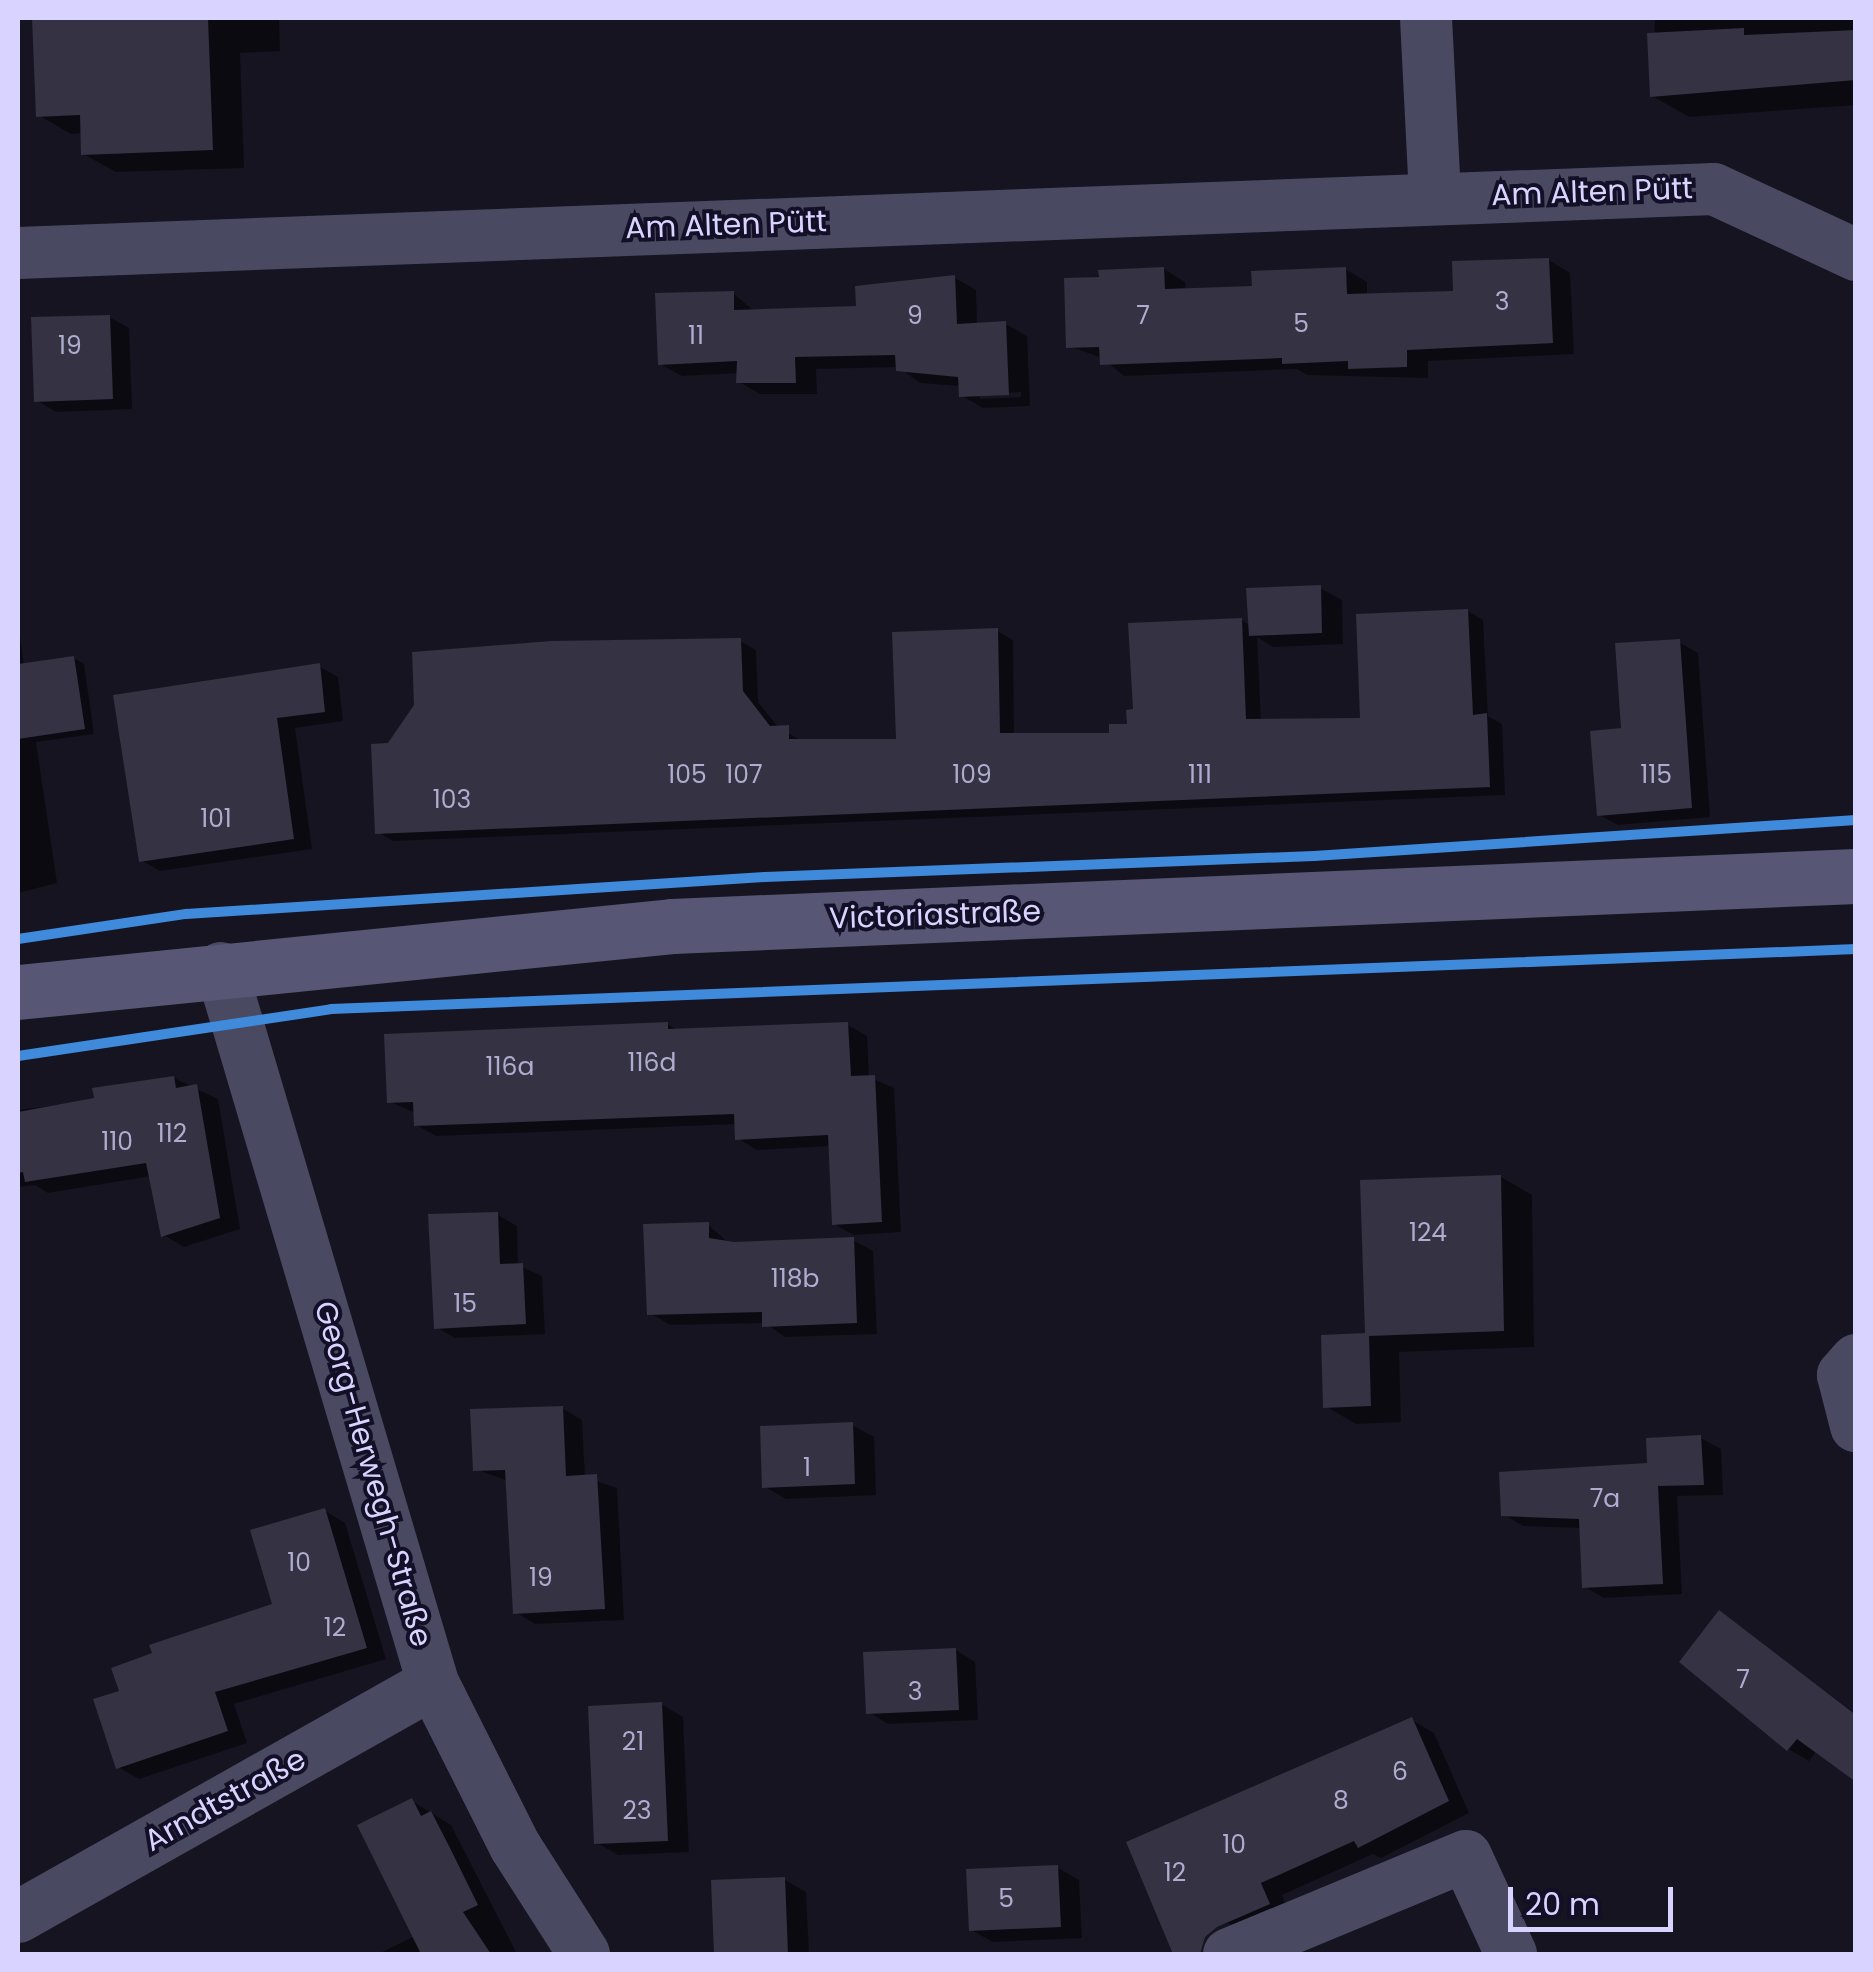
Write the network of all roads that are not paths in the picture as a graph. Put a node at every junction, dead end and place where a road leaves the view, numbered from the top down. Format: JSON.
{"nodes":[{"id":1,"x":1426,"y":18,"type":"edge"},
{"id":2,"x":1434,"y":197,"type":"junction"},
{"id":3,"x":18,"y":253,"type":"edge"},
{"id":4,"x":1856,"y":256,"type":"edge"},
{"id":5,"x":1856,"y":876,"type":"edge"},
{"id":6,"x":221,"y":968,"type":"junction"},
{"id":7,"x":18,"y":992,"type":"edge"},
{"id":8,"x":1856,"y":1360,"type":"edge"},
{"id":9,"x":1856,"y":1426,"type":"edge"},
{"id":10,"x":433,"y":1682,"type":"junction"},
{"id":11,"x":18,"y":1917,"type":"edge"},
{"id":12,"x":584,"y":1954,"type":"edge"},
{"id":13,"x":1229,"y":1954,"type":"edge"},
{"id":14,"x":1511,"y":1954,"type":"edge"}],
"edges":[{"from":1,"to":2,"type":"street"},
{"from":2,"to":3,"type":"street","name":"Am Alten Pütt"},
{"from":2,"to":4,"type":"street","name":"Am Alten Pütt"},
{"from":5,"to":6,"type":"main road","name":"Victoriastraße"},
{"from":6,"to":7,"type":"main road","name":"Victoriastraße"},
{"from":6,"to":10,"type":"street","name":"Georg-Herwegh-Straße"},
{"from":8,"to":9,"type":"street"},
{"from":10,"to":11,"type":"street","name":"Arndtstraße"},
{"from":10,"to":12,"type":"street","name":"Georg-Herwegh-Straße"},
{"from":13,"to":14,"type":"street"}]}
